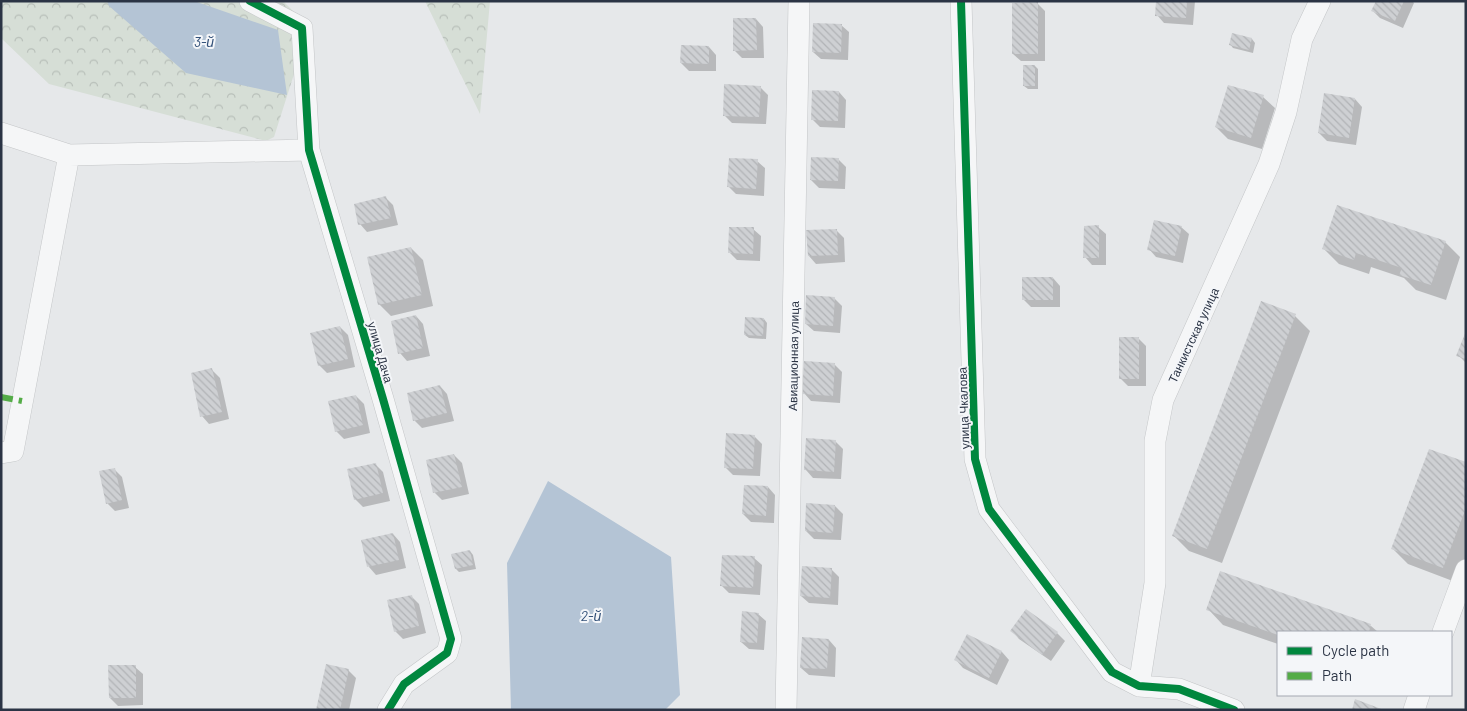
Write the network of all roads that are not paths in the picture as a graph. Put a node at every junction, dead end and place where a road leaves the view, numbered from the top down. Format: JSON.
{"nodes":[{"id":1,"x":250,"y":1,"type":"edge"},
{"id":2,"x":800,"y":1,"type":"edge"},
{"id":3,"x":962,"y":1,"type":"edge"},
{"id":4,"x":1320,"y":1,"type":"edge"},
{"id":5,"x":1,"y":133,"type":"edge"},
{"id":6,"x":309,"y":150,"type":"junction"},
{"id":7,"x":69,"y":155,"type":"junction"},
{"id":8,"x":1,"y":453,"type":"edge"},
{"id":9,"x":1466,"y":570,"type":"edge"},
{"id":10,"x":1443,"y":631,"type":"edge"},
{"id":11,"x":1139,"y":686,"type":"junction"},
{"id":12,"x":1420,"y":696,"type":"edge"},
{"id":13,"x":388,"y":710,"type":"edge"},
{"id":14,"x":786,"y":710,"type":"edge"},
{"id":15,"x":1234,"y":710,"type":"edge"},
{"id":16,"x":1414,"y":710,"type":"edge"}],
"edges":[{"from":1,"to":6,"type":"street","name":"улица Дача"},
{"from":2,"to":14,"type":"street","name":"Авиационная улица"},
{"from":3,"to":11,"type":"street","name":"улица Чкалова"},
{"from":4,"to":11,"type":"street","name":"Танкистская улица"},
{"from":5,"to":7,"type":"street"},
{"from":6,"to":7,"type":"street"},
{"from":6,"to":13,"type":"street","name":"улица Дача"},
{"from":7,"to":8,"type":"street"},
{"from":9,"to":10,"type":"street"},
{"from":11,"to":15,"type":"street","name":"улица Чкалова"},
{"from":12,"to":16,"type":"street"}]}
